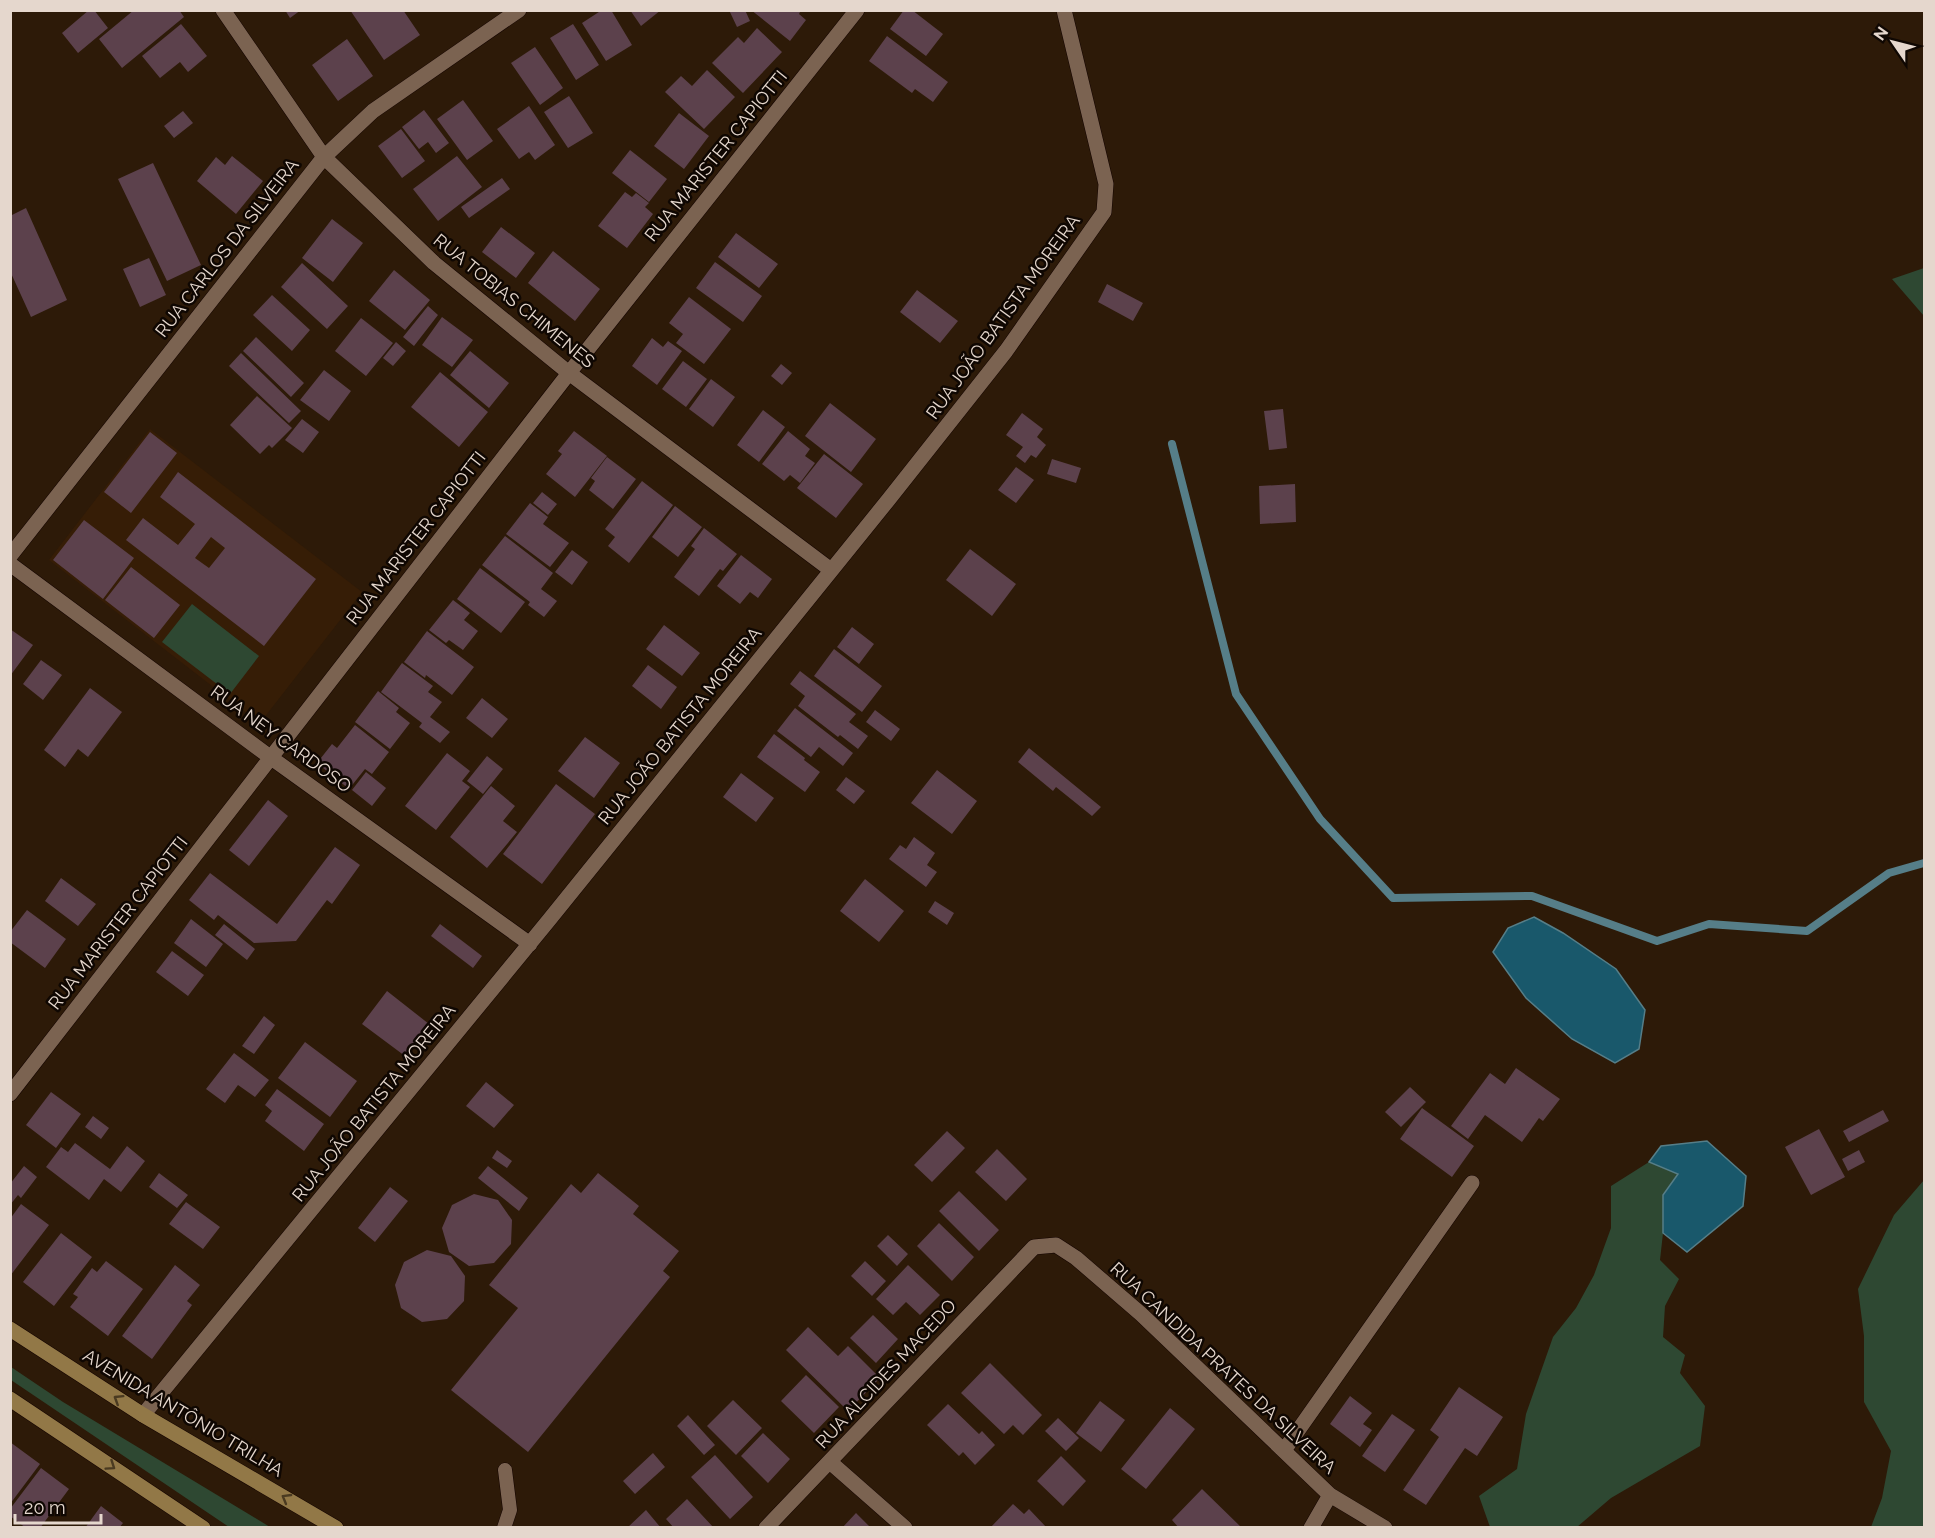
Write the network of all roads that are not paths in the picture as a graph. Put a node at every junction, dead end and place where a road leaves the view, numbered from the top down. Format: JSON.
{"nodes":[{"id":1,"x":223,"y":10,"type":"edge"},
{"id":2,"x":519,"y":10,"type":"edge"},
{"id":3,"x":857,"y":10,"type":"edge"},
{"id":4,"x":1064,"y":10,"type":"edge"},
{"id":5,"x":324,"y":157,"type":"junction"},
{"id":6,"x":569,"y":373,"type":"junction"},
{"id":7,"x":10,"y":556,"type":"edge"},
{"id":8,"x":10,"y":564,"type":"edge"},
{"id":9,"x":831,"y":570,"type":"junction"},
{"id":10,"x":270,"y":757,"type":"junction"},
{"id":11,"x":530,"y":944,"type":"junction"},
{"id":12,"x":10,"y":1094,"type":"edge"},
{"id":13,"x":1472,"y":1183,"type":"dead end"},
{"id":14,"x":1034,"y":1247,"type":"joint"},
{"id":15,"x":10,"y":1329,"type":"edge"},
{"id":16,"x":10,"y":1399,"type":"edge"},
{"id":17,"x":143,"y":1415,"type":"junction"},
{"id":18,"x":1285,"y":1449,"type":"junction"},
{"id":19,"x":830,"y":1462,"type":"junction"},
{"id":20,"x":505,"y":1470,"type":"dead end"},
{"id":21,"x":1330,"y":1495,"type":"junction"},
{"id":22,"x":203,"y":1527,"type":"edge"},
{"id":23,"x":336,"y":1527,"type":"edge"},
{"id":24,"x":504,"y":1527,"type":"edge"},
{"id":25,"x":766,"y":1527,"type":"edge"},
{"id":26,"x":905,"y":1527,"type":"edge"},
{"id":27,"x":1311,"y":1527,"type":"edge"},
{"id":28,"x":1385,"y":1527,"type":"edge"}],
"edges":[{"from":1,"to":5,"type":"street","name":"RUA TOBIAS CHIMENES"},
{"from":2,"to":5,"type":"street","name":"RUA CARLOS DA SILVEIRA"},
{"from":3,"to":6,"type":"street","name":"RUA MARISTER CAPIOTTI"},
{"from":4,"to":9,"type":"street","name":"RUA JOÃO BATISTA MOREIRA"},
{"from":5,"to":6,"type":"street","name":"RUA TOBIAS CHIMENES"},
{"from":5,"to":7,"type":"street","name":"RUA CARLOS DA SILVEIRA"},
{"from":6,"to":9,"type":"street","name":"RUA TOBIAS CHIMENES"},
{"from":6,"to":10,"type":"street","name":"RUA MARISTER CAPIOTTI"},
{"from":8,"to":10,"type":"street","name":"RUA NEY CARDOSO"},
{"from":9,"to":11,"type":"street","name":"RUA JOÃO BATISTA MOREIRA"},
{"from":10,"to":11,"type":"street","name":"RUA NEY CARDOSO"},
{"from":10,"to":12,"type":"street","name":"RUA MARISTER CAPIOTTI"},
{"from":11,"to":17,"type":"street","name":"RUA JOÃO BATISTA MOREIRA"},
{"from":13,"to":18,"type":"street"},
{"from":14,"to":18,"type":"street","name":"RUA CANDIDA PRATES DA SILVEIRA"},
{"from":14,"to":19,"type":"street","name":"RUA ALCIDES MACEDO"},
{"from":17,"to":15,"type":"main road","name":"AVENIDA ANTÔNIO TRILHA","one_way":true},
{"from":16,"to":22,"type":"main road","one_way":true},
{"from":23,"to":17,"type":"main road","name":"AVENIDA ANTÔNIO TRILHA","one_way":true},
{"from":18,"to":21,"type":"street","name":"RUA CANDIDA PRATES DA SILVEIRA"},
{"from":19,"to":25,"type":"street","name":"RUA ALCIDES MACEDO"},
{"from":19,"to":26,"type":"street"},
{"from":20,"to":24,"type":"lane"},
{"from":21,"to":27,"type":"street"},
{"from":21,"to":28,"type":"street","name":"RUA CANDIDA PRATES DA SILVEIRA"}]}
